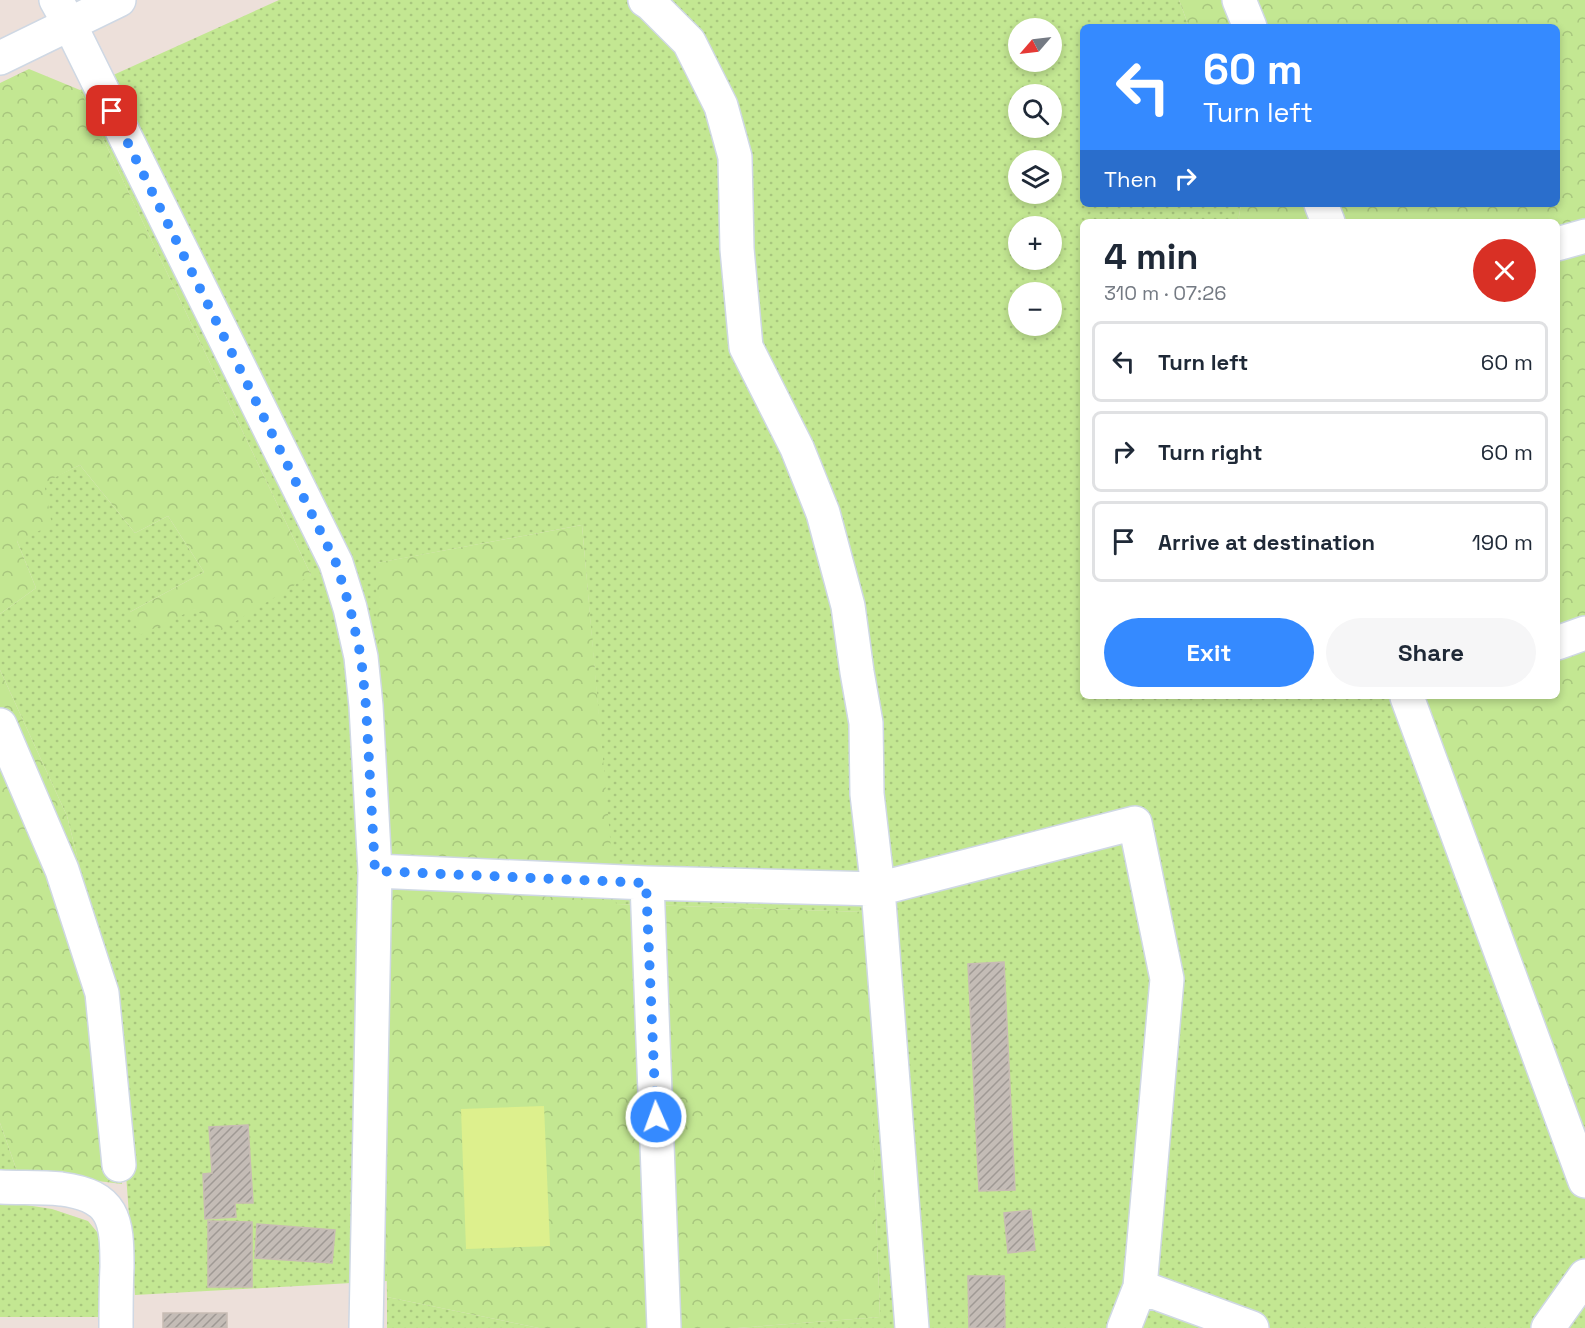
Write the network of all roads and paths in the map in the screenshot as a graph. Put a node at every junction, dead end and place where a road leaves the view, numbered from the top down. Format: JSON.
{"nodes":[{"id":1,"x":119,"y":0,"type":"edge"},
{"id":2,"x":645,"y":0,"type":"edge"},
{"id":3,"x":1239,"y":0,"type":"edge"},
{"id":4,"x":63,"y":12,"type":"edge"},
{"id":5,"x":1249,"y":24,"type":"edge"},
{"id":6,"x":0,"y":58,"type":"edge"},
{"id":7,"x":1585,"y":236,"type":"edge"},
{"id":8,"x":1560,"y":243,"type":"edge"},
{"id":9,"x":1585,"y":633,"type":"edge"},
{"id":10,"x":1560,"y":642,"type":"edge"},
{"id":11,"x":1408,"y":699,"type":"edge"},
{"id":12,"x":0,"y":725,"type":"edge"},
{"id":13,"x":375,"y":871,"type":"junction"},
{"id":14,"x":646,"y":883,"type":"junction"},
{"id":15,"x":879,"y":890,"type":"junction"},
{"id":16,"x":119,"y":1165,"type":"dead end"},
{"id":17,"x":1585,"y":1181,"type":"edge"},
{"id":18,"x":0,"y":1188,"type":"edge"},
{"id":19,"x":1585,"y":1276,"type":"edge"},
{"id":20,"x":1140,"y":1287,"type":"junction"},
{"id":21,"x":116,"y":1328,"type":"edge"},
{"id":22,"x":366,"y":1328,"type":"edge"},
{"id":23,"x":664,"y":1328,"type":"edge"},
{"id":24,"x":912,"y":1328,"type":"edge"},
{"id":25,"x":1124,"y":1328,"type":"edge"},
{"id":26,"x":1252,"y":1328,"type":"edge"},
{"id":27,"x":1548,"y":1328,"type":"edge"}],
"edges":[{"from":1,"to":4,"type":"street"},
{"from":2,"to":15,"type":"street"},
{"from":3,"to":5,"type":"street"},
{"from":4,"to":6,"type":"street"},
{"from":4,"to":13,"type":"street"},
{"from":7,"to":8,"type":"street"},
{"from":9,"to":10,"type":"street"},
{"from":11,"to":17,"type":"street"},
{"from":12,"to":16,"type":"street"},
{"from":13,"to":14,"type":"street"},
{"from":13,"to":22,"type":"street"},
{"from":14,"to":15,"type":"street"},
{"from":14,"to":23,"type":"street"},
{"from":15,"to":20,"type":"street"},
{"from":15,"to":24,"type":"street"},
{"from":18,"to":21,"type":"street"},
{"from":19,"to":27,"type":"street"},
{"from":20,"to":25,"type":"street"},
{"from":20,"to":26,"type":"street"}]}
